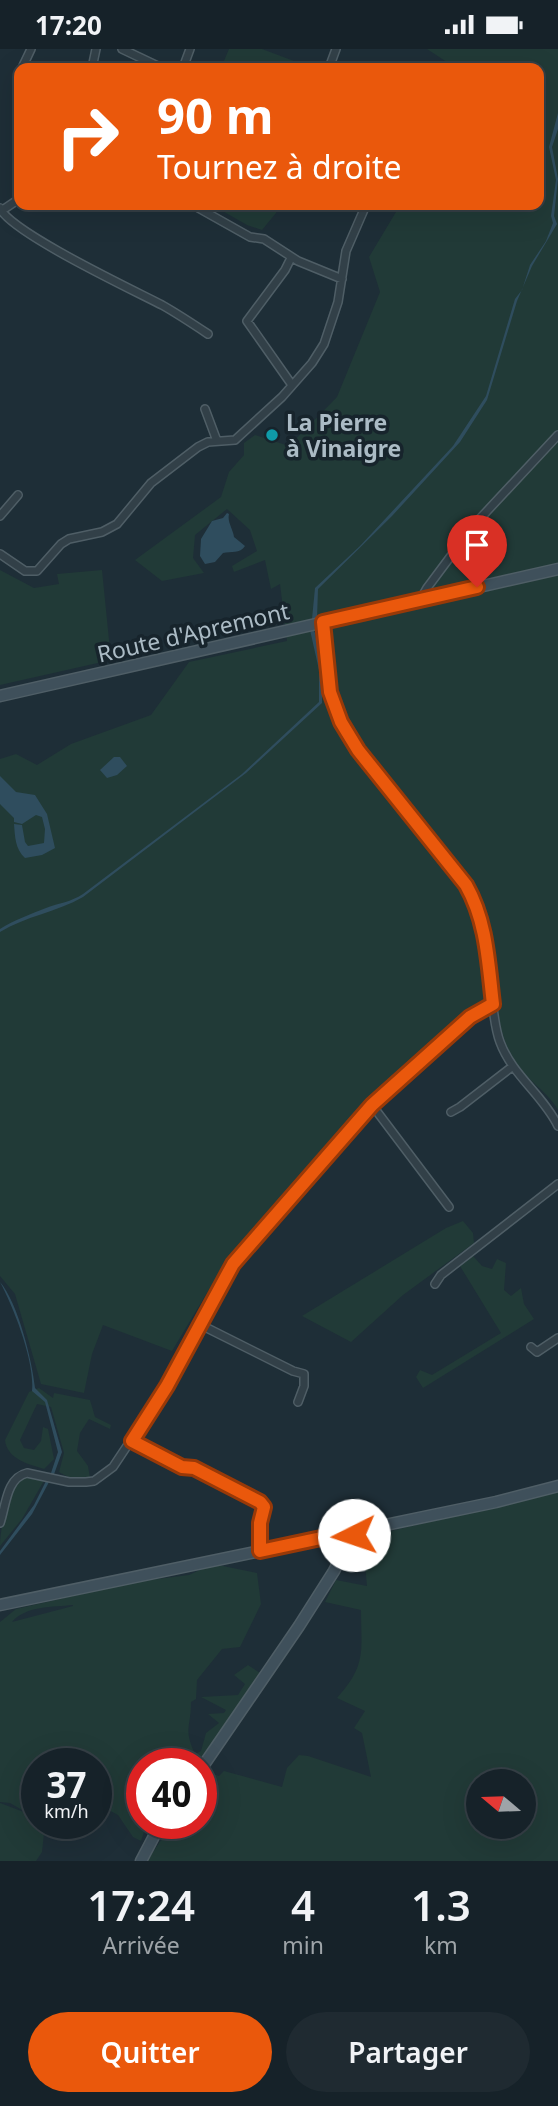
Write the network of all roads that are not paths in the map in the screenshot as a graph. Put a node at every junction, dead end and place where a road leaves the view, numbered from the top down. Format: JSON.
{"nodes":[{"id":1,"x":122,"y":49,"type":"edge"},
{"id":2,"x":151,"y":63,"type":"edge"},
{"id":3,"x":202,"y":210,"type":"edge"},
{"id":4,"x":364,"y":210,"type":"edge"},
{"id":5,"x":1,"y":214,"type":"edge"},
{"id":6,"x":291,"y":258,"type":"junction"},
{"id":7,"x":342,"y":279,"type":"junction"},
{"id":8,"x":208,"y":334,"type":"dead end"},
{"id":9,"x":292,"y":385,"type":"junction"},
{"id":10,"x":205,"y":409,"type":"dead end"},
{"id":11,"x":558,"y":435,"type":"edge"},
{"id":12,"x":217,"y":441,"type":"junction"},
{"id":13,"x":18,"y":495,"type":"dead end"},
{"id":14,"x":0,"y":516,"type":"edge"},
{"id":15,"x":0,"y":554,"type":"edge"},
{"id":16,"x":558,"y":569,"type":"edge"},
{"id":17,"x":423,"y":600,"type":"junction"},
{"id":18,"x":323,"y":622,"type":"junction"},
{"id":19,"x":0,"y":696,"type":"edge"},
{"id":20,"x":493,"y":1004,"type":"junction"},
{"id":21,"x":513,"y":1066,"type":"junction"},
{"id":22,"x":372,"y":1105,"type":"junction"},
{"id":23,"x":451,"y":1112,"type":"dead end"},
{"id":24,"x":558,"y":1126,"type":"edge"},
{"id":25,"x":558,"y":1184,"type":"edge"},
{"id":26,"x":449,"y":1207,"type":"dead end"},
{"id":27,"x":435,"y":1284,"type":"dead end"},
{"id":28,"x":200,"y":1324,"type":"junction"},
{"id":29,"x":558,"y":1338,"type":"edge"},
{"id":30,"x":531,"y":1347,"type":"dead end"},
{"id":31,"x":298,"y":1402,"type":"dead end"},
{"id":32,"x":132,"y":1441,"type":"junction"},
{"id":33,"x":558,"y":1486,"type":"edge"},
{"id":34,"x":0,"y":1523,"type":"edge"},
{"id":35,"x":354,"y":1531,"type":"junction"},
{"id":36,"x":260,"y":1551,"type":"junction"},
{"id":37,"x":0,"y":1605,"type":"edge"},
{"id":38,"x":215,"y":1748,"type":"edge"},
{"id":39,"x":153,"y":1839,"type":"edge"},
{"id":40,"x":141,"y":1861,"type":"edge"}],
"edges":[{"from":1,"to":2,"type":"street"},
{"from":3,"to":6,"type":"street"},
{"from":4,"to":7,"type":"street"},
{"from":5,"to":8,"type":"street"},
{"from":6,"to":7,"type":"street"},
{"from":6,"to":9,"type":"street"},
{"from":7,"to":9,"type":"street"},
{"from":9,"to":12,"type":"street"},
{"from":10,"to":12,"type":"street"},
{"from":11,"to":17,"type":"street"},
{"from":12,"to":15,"type":"street"},
{"from":13,"to":14,"type":"street"},
{"from":16,"to":17,"type":"street","name":"Route d'Apremont"},
{"from":17,"to":18,"type":"street","name":"Route d'Apremont"},
{"from":18,"to":19,"type":"street","name":"Route d'Apremont"},
{"from":18,"to":20,"type":"street"},
{"from":20,"to":21,"type":"street"},
{"from":20,"to":22,"type":"street"},
{"from":21,"to":23,"type":"street"},
{"from":21,"to":24,"type":"street"},
{"from":22,"to":26,"type":"street"},
{"from":22,"to":28,"type":"street"},
{"from":25,"to":27,"type":"street"},
{"from":28,"to":31,"type":"street"},
{"from":28,"to":32,"type":"street"},
{"from":29,"to":30,"type":"street"},
{"from":32,"to":34,"type":"street"},
{"from":32,"to":36,"type":"street"},
{"from":33,"to":35,"type":"street"},
{"from":35,"to":36,"type":"street"},
{"from":35,"to":38,"type":"street"},
{"from":36,"to":37,"type":"street"},
{"from":39,"to":40,"type":"street"}]}
